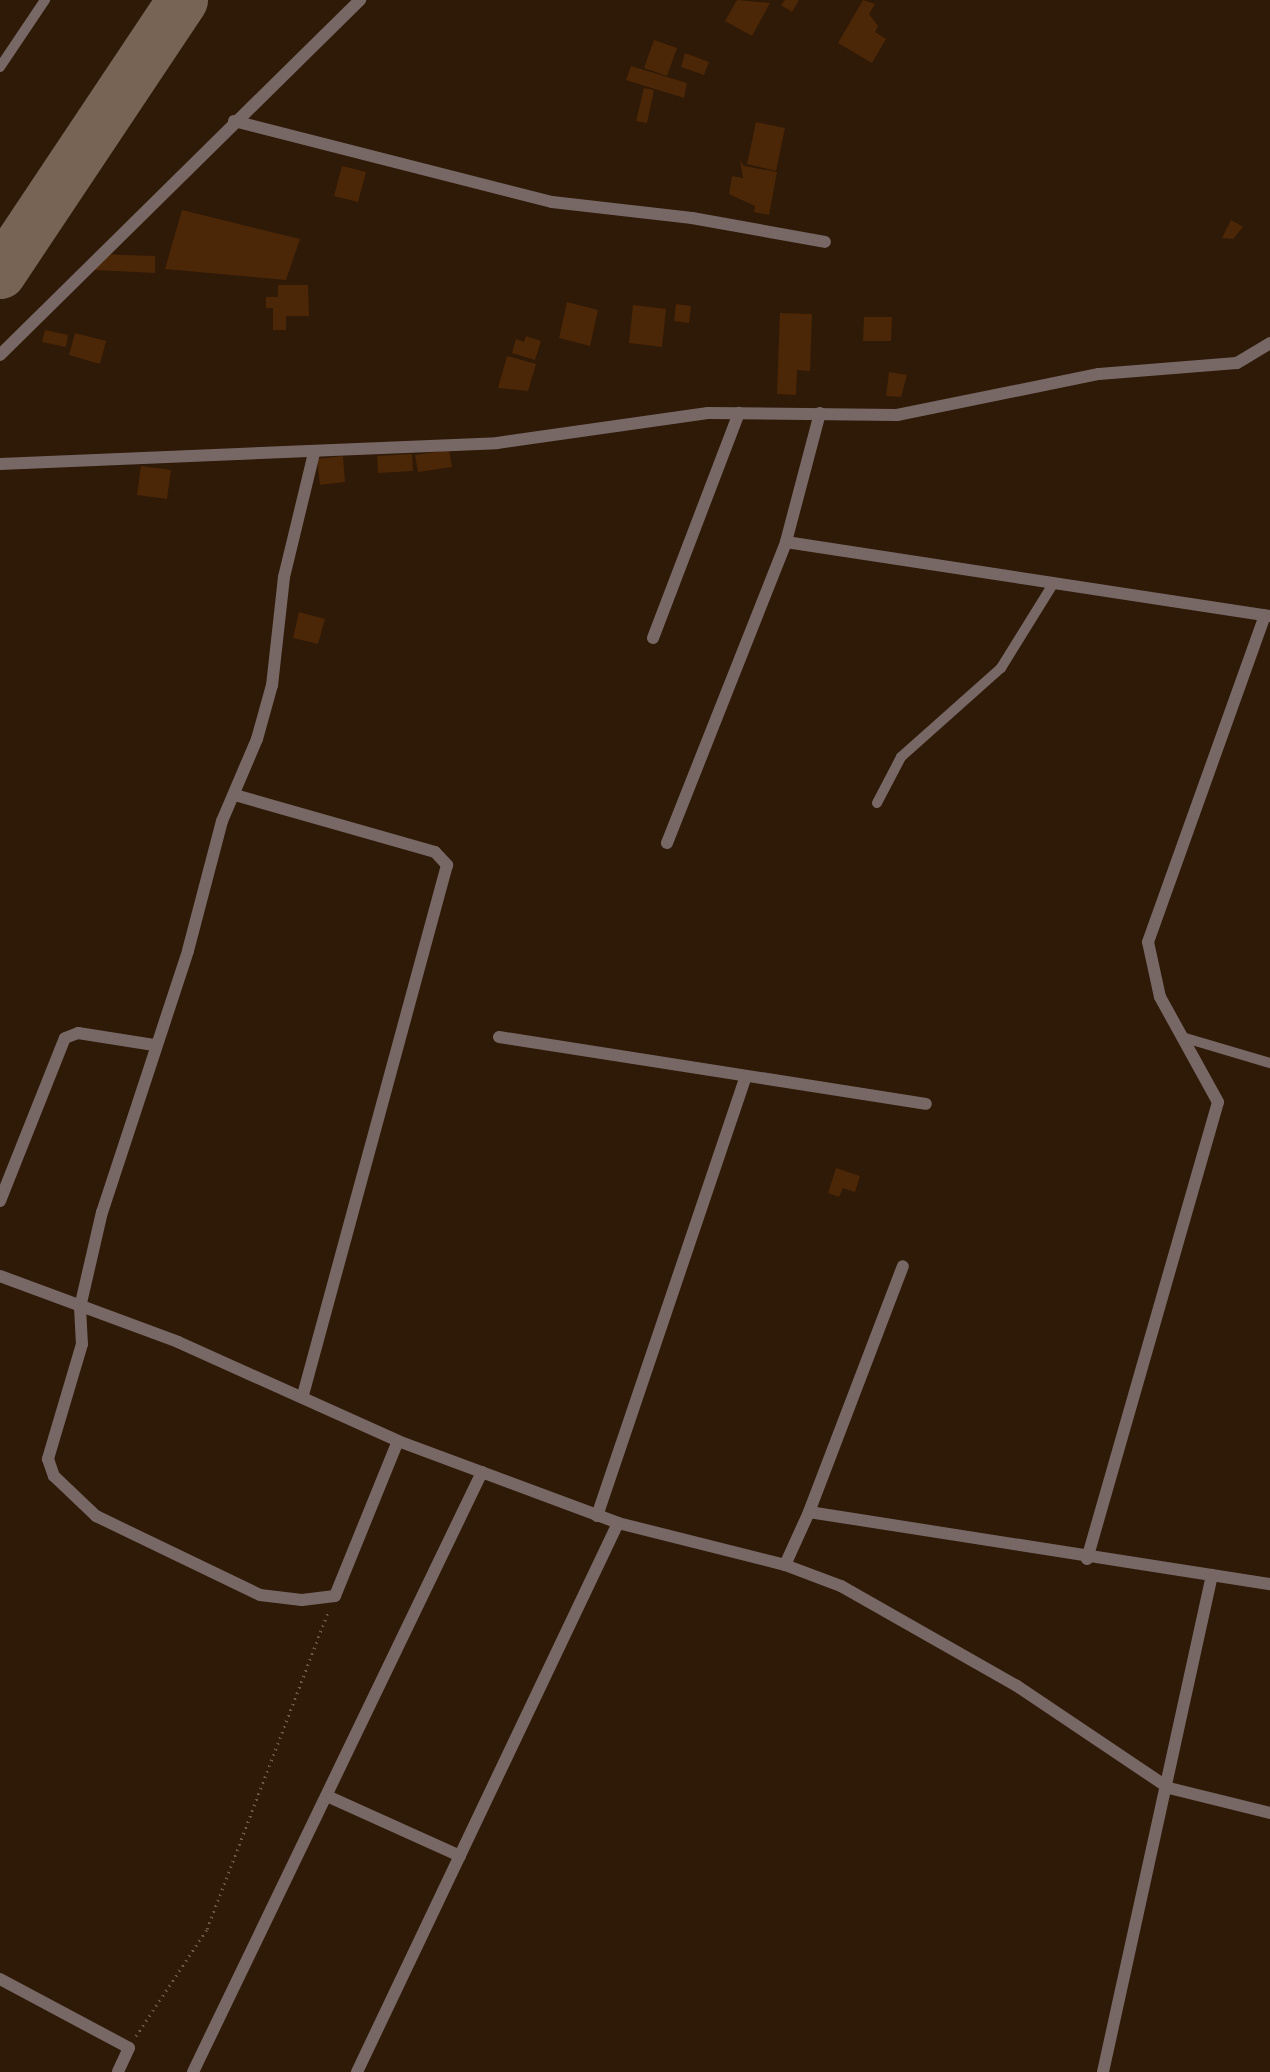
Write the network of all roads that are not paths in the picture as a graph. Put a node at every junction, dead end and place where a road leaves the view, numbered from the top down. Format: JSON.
{"nodes":[{"id":1,"x":45,"y":0,"type":"edge"},
{"id":2,"x":360,"y":0,"type":"edge"},
{"id":3,"x":0,"y":67,"type":"edge"},
{"id":4,"x":234,"y":122,"type":"junction"},
{"id":5,"x":825,"y":242,"type":"dead end"},
{"id":6,"x":1270,"y":343,"type":"edge"},
{"id":7,"x":0,"y":355,"type":"edge"},
{"id":8,"x":739,"y":413,"type":"junction"},
{"id":9,"x":820,"y":413,"type":"junction"},
{"id":10,"x":314,"y":453,"type":"junction"},
{"id":11,"x":0,"y":464,"type":"edge"},
{"id":12,"x":786,"y":542,"type":"junction"},
{"id":13,"x":1053,"y":584,"type":"junction"},
{"id":14,"x":1268,"y":615,"type":"edge"},
{"id":15,"x":653,"y":638,"type":"dead end"},
{"id":16,"x":235,"y":795,"type":"junction"},
{"id":17,"x":877,"y":803,"type":"dead end"},
{"id":18,"x":667,"y":843,"type":"dead end"},
{"id":19,"x":499,"y":1037,"type":"dead end"},
{"id":20,"x":1182,"y":1037,"type":"junction"},
{"id":21,"x":154,"y":1045,"type":"junction"},
{"id":22,"x":1270,"y":1063,"type":"edge"},
{"id":23,"x":746,"y":1077,"type":"junction"},
{"id":24,"x":926,"y":1104,"type":"dead end"},
{"id":25,"x":0,"y":1201,"type":"edge"},
{"id":26,"x":903,"y":1266,"type":"dead end"},
{"id":27,"x":0,"y":1276,"type":"edge"},
{"id":28,"x":80,"y":1307,"type":"junction"},
{"id":29,"x":303,"y":1395,"type":"junction"},
{"id":30,"x":398,"y":1441,"type":"junction"},
{"id":31,"x":482,"y":1473,"type":"junction"},
{"id":32,"x":809,"y":1512,"type":"junction"},
{"id":33,"x":597,"y":1516,"type":"junction"},
{"id":34,"x":618,"y":1524,"type":"junction"},
{"id":35,"x":1088,"y":1559,"type":"junction"},
{"id":36,"x":785,"y":1565,"type":"junction"},
{"id":37,"x":1212,"y":1575,"type":"junction"},
{"id":38,"x":1270,"y":1584,"type":"edge"},
{"id":39,"x":1169,"y":1788,"type":"junction"},
{"id":40,"x":327,"y":1796,"type":"junction"},
{"id":41,"x":1270,"y":1813,"type":"edge"},
{"id":42,"x":459,"y":1856,"type":"junction"},
{"id":43,"x":0,"y":1978,"type":"edge"},
{"id":44,"x":118,"y":2072,"type":"edge"},
{"id":45,"x":193,"y":2072,"type":"edge"},
{"id":46,"x":357,"y":2072,"type":"edge"},
{"id":47,"x":1103,"y":2072,"type":"edge"}],
"edges":[{"from":1,"to":3,"type":"lane"},
{"from":2,"to":4,"type":"street"},
{"from":4,"to":5,"type":"street"},
{"from":4,"to":7,"type":"street"},
{"from":6,"to":9,"type":"street"},
{"from":8,"to":9,"type":"street"},
{"from":8,"to":10,"type":"street"},
{"from":8,"to":15,"type":"street"},
{"from":9,"to":12,"type":"street"},
{"from":10,"to":11,"type":"street"},
{"from":10,"to":16,"type":"street"},
{"from":12,"to":13,"type":"street"},
{"from":12,"to":18,"type":"street"},
{"from":13,"to":14,"type":"street"},
{"from":13,"to":17,"type":"lane"},
{"from":14,"to":20,"type":"street"},
{"from":16,"to":21,"type":"street"},
{"from":16,"to":29,"type":"street"},
{"from":19,"to":23,"type":"street"},
{"from":20,"to":22,"type":"lane"},
{"from":20,"to":35,"type":"street"},
{"from":21,"to":25,"type":"street"},
{"from":21,"to":28,"type":"street"},
{"from":23,"to":24,"type":"street"},
{"from":23,"to":33,"type":"street"},
{"from":26,"to":32,"type":"street"},
{"from":27,"to":28,"type":"street"},
{"from":28,"to":29,"type":"street"},
{"from":28,"to":30,"type":"street"},
{"from":29,"to":30,"type":"street"},
{"from":30,"to":31,"type":"street"},
{"from":31,"to":33,"type":"street"},
{"from":31,"to":40,"type":"street"},
{"from":32,"to":35,"type":"street"},
{"from":32,"to":36,"type":"street"},
{"from":33,"to":34,"type":"street"},
{"from":34,"to":36,"type":"street"},
{"from":34,"to":42,"type":"street"},
{"from":35,"to":37,"type":"street"},
{"from":36,"to":39,"type":"street"},
{"from":37,"to":38,"type":"street"},
{"from":37,"to":39,"type":"street"},
{"from":39,"to":41,"type":"street"},
{"from":39,"to":47,"type":"street"},
{"from":40,"to":42,"type":"street"},
{"from":40,"to":45,"type":"street"},
{"from":42,"to":46,"type":"street"},
{"from":43,"to":44,"type":"street"}]}
